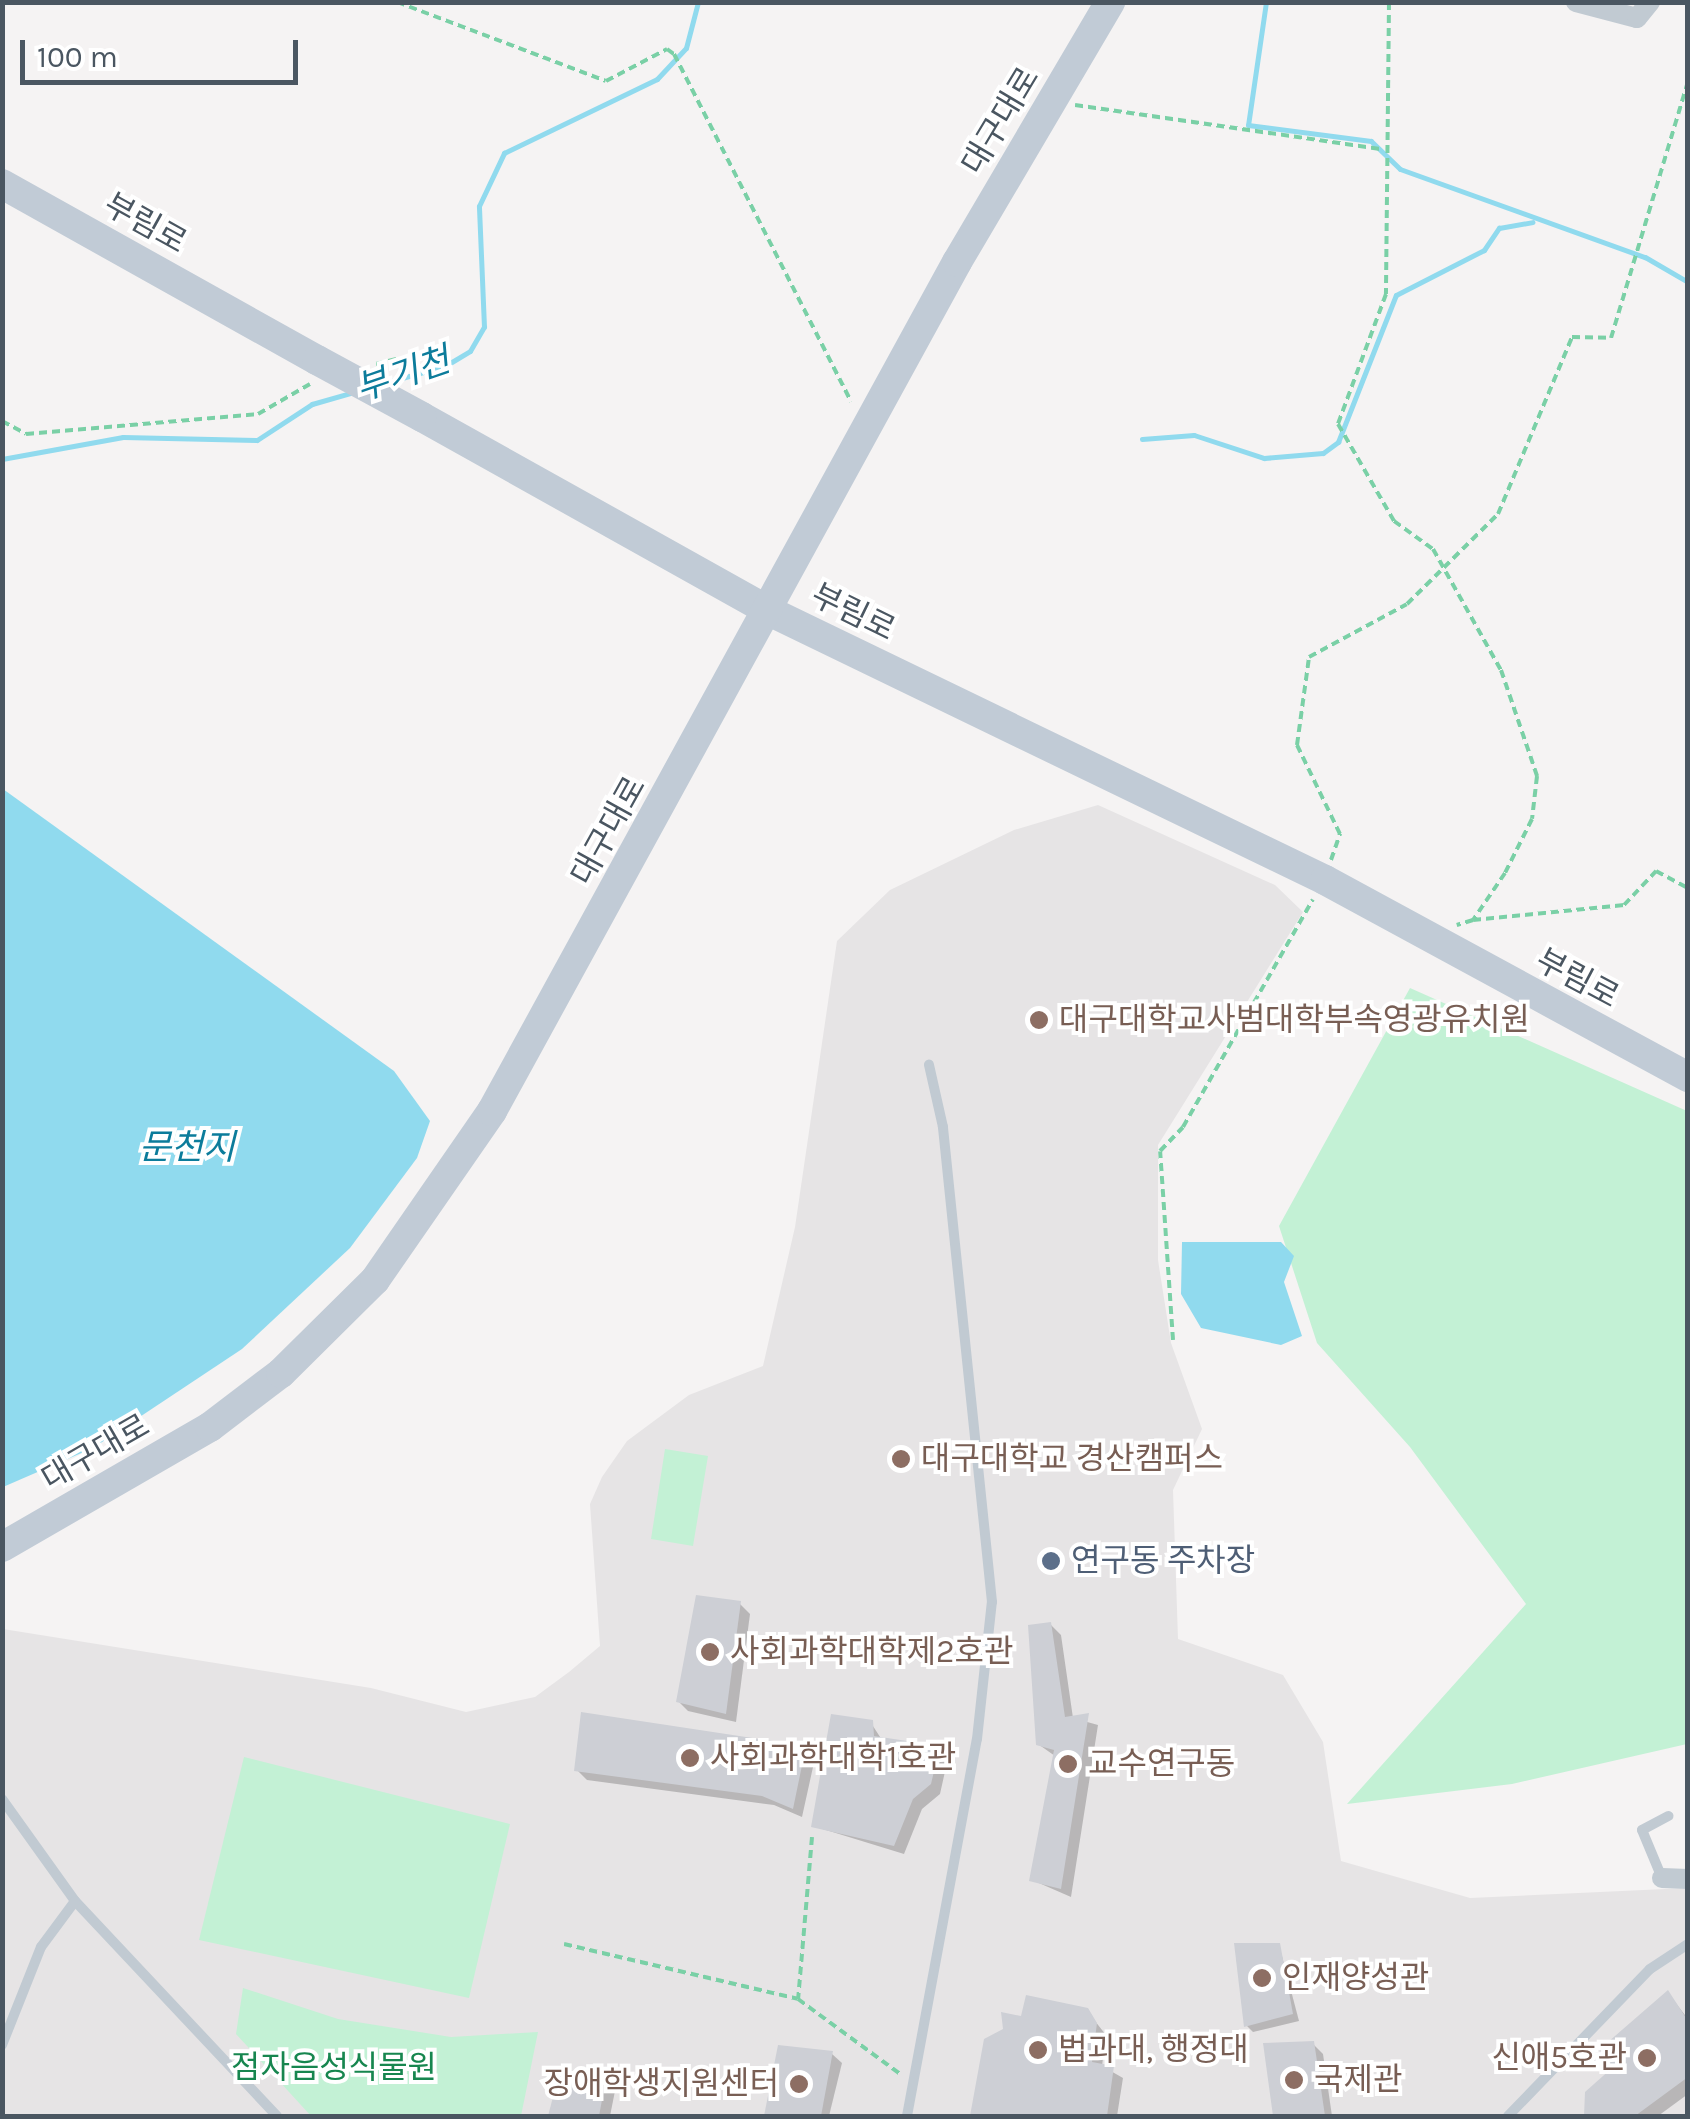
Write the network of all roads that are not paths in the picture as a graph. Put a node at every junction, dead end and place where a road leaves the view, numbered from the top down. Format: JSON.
{"nodes":[{"id":1,"x":1110,"y":2,"type":"edge"},
{"id":2,"x":1576,"y":2,"type":"edge"},
{"id":3,"x":1650,"y":2,"type":"edge"},
{"id":4,"x":2,"y":184,"type":"edge"},
{"id":5,"x":770,"y":612,"type":"junction"},
{"id":6,"x":928,"y":1066,"type":"dead end"},
{"id":7,"x":1688,"y":1078,"type":"edge"},
{"id":8,"x":2,"y":1547,"type":"edge"},
{"id":9,"x":2,"y":1799,"type":"edge"},
{"id":10,"x":1668,"y":1816,"type":"dead end"},
{"id":11,"x":1662,"y":1878,"type":"joint"},
{"id":12,"x":1688,"y":1879,"type":"edge"},
{"id":13,"x":75,"y":1901,"type":"junction"},
{"id":14,"x":1688,"y":1944,"type":"edge"},
{"id":15,"x":2,"y":2045,"type":"edge"},
{"id":16,"x":278,"y":2116,"type":"edge"},
{"id":17,"x":907,"y":2116,"type":"edge"},
{"id":18,"x":1508,"y":2116,"type":"edge"}],
"edges":[{"from":1,"to":5,"type":"street","name":"대구대로"},
{"from":2,"to":3,"type":"street"},
{"from":4,"to":5,"type":"street","name":"부림로","bridge":true},
{"from":5,"to":7,"type":"street","name":"부림로"},
{"from":5,"to":8,"type":"street","name":"대구대로"},
{"from":6,"to":17,"type":"lane"},
{"from":9,"to":13,"type":"lane"},
{"from":10,"to":11,"type":"lane"},
{"from":11,"to":12,"type":"street"},
{"from":13,"to":15,"type":"lane"},
{"from":13,"to":16,"type":"lane"},
{"from":14,"to":18,"type":"lane"}]}
